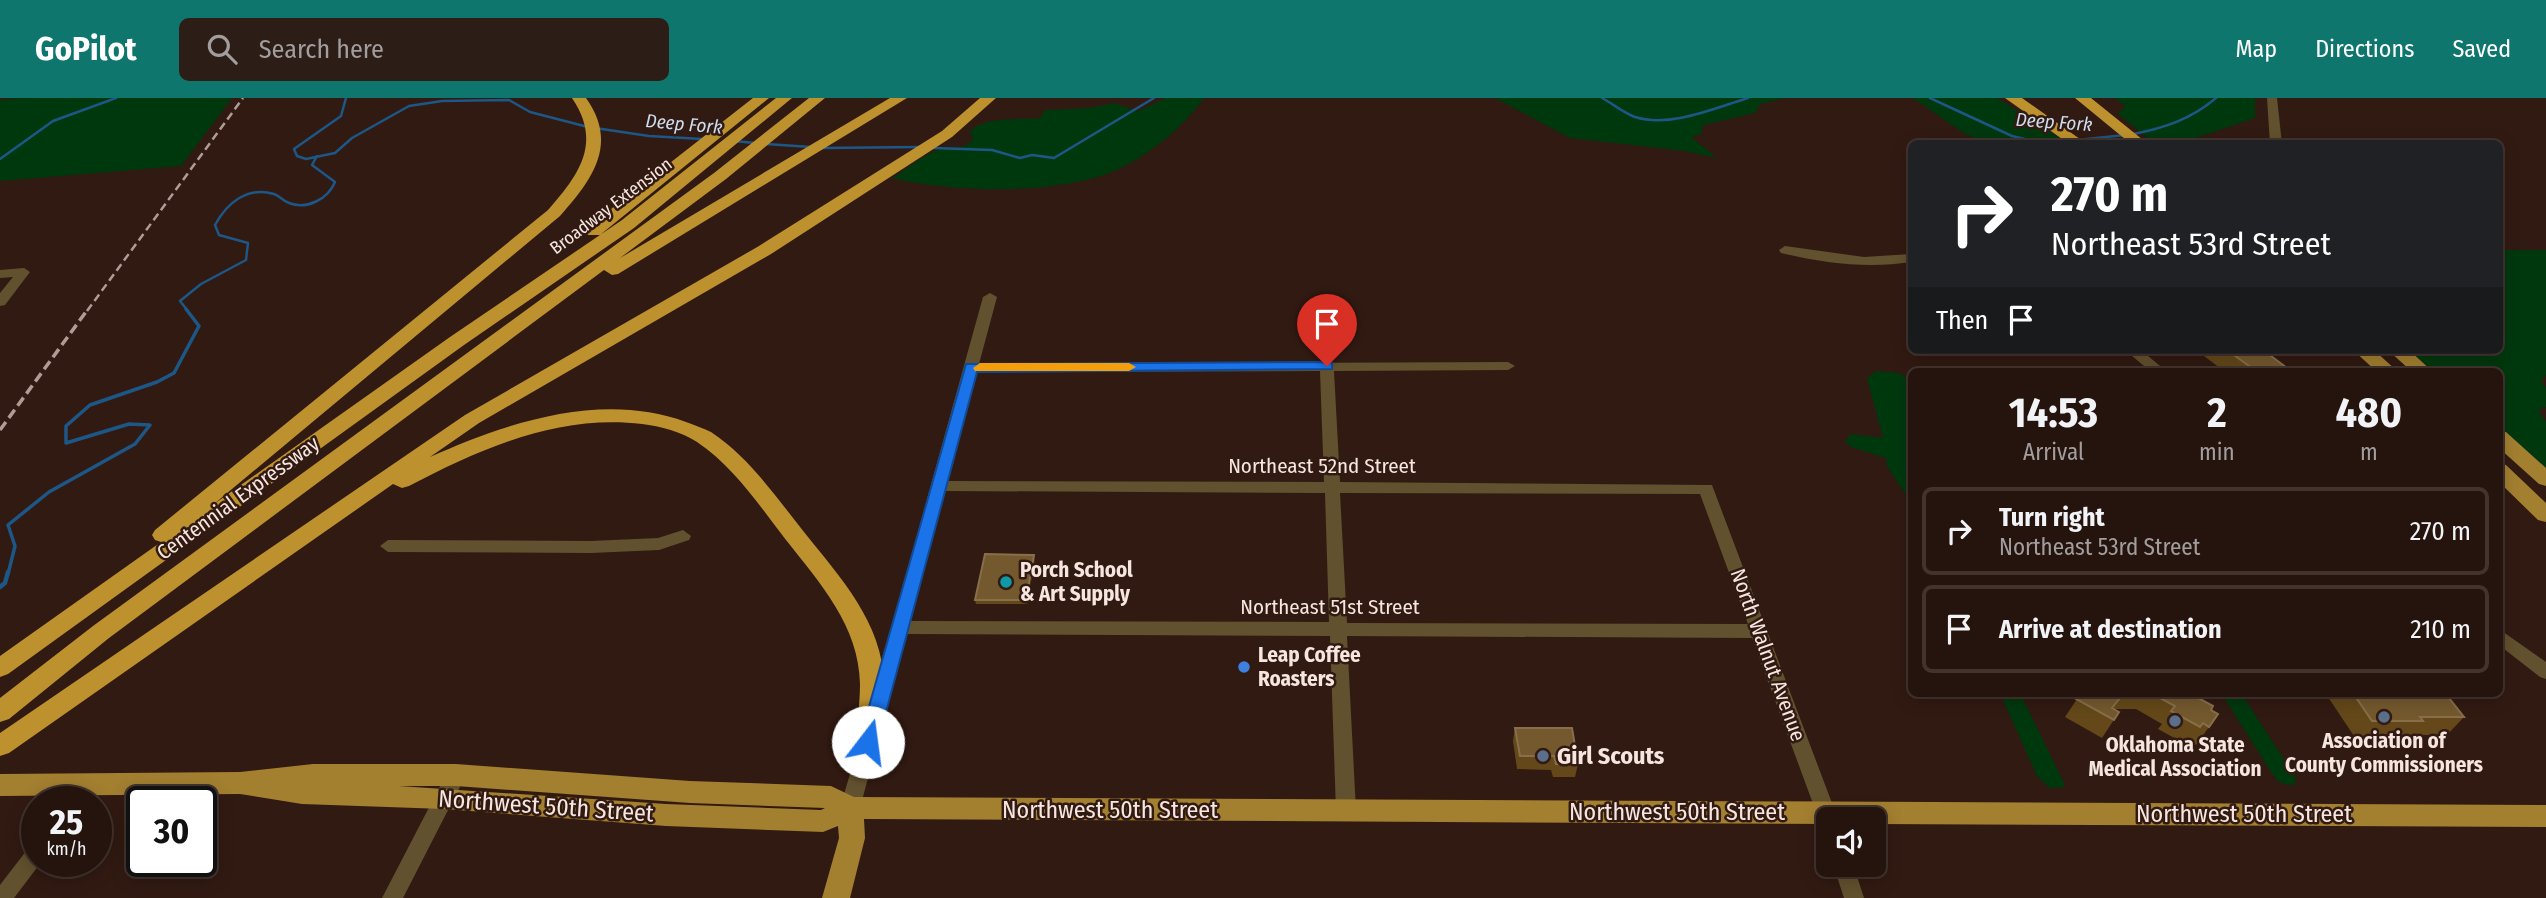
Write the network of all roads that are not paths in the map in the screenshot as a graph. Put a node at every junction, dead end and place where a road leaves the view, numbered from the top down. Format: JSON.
{"nodes":[{"id":1,"x":579,"y":98,"type":"edge"},
{"id":2,"x":785,"y":98,"type":"edge"},
{"id":3,"x":818,"y":98,"type":"edge"},
{"id":4,"x":900,"y":98,"type":"edge"},
{"id":5,"x":989,"y":98,"type":"edge"},
{"id":6,"x":2082,"y":98,"type":"edge"},
{"id":7,"x":2091,"y":98,"type":"edge"},
{"id":8,"x":2272,"y":98,"type":"edge"},
{"id":9,"x":2014,"y":99,"type":"edge"},
{"id":10,"x":766,"y":105,"type":"edge"},
{"id":11,"x":2115,"y":123,"type":"junction"},
{"id":12,"x":2074,"y":140,"type":"edge"},
{"id":13,"x":2136,"y":140,"type":"edge"},
{"id":14,"x":2276,"y":140,"type":"edge"},
{"id":15,"x":1785,"y":250,"type":"dead end"},
{"id":16,"x":1908,"y":258,"type":"edge"},
{"id":17,"x":0,"y":274,"type":"edge"},
{"id":18,"x":990,"y":297,"type":"dead end"},
{"id":19,"x":0,"y":302,"type":"edge"},
{"id":20,"x":511,"y":330,"type":"junction"},
{"id":21,"x":457,"y":341,"type":"junction"},
{"id":22,"x":2137,"y":354,"type":"edge"},
{"id":23,"x":2367,"y":354,"type":"edge"},
{"id":24,"x":2402,"y":354,"type":"edge"},
{"id":25,"x":1327,"y":366,"type":"junction"},
{"id":26,"x":1508,"y":366,"type":"dead end"},
{"id":27,"x":971,"y":368,"type":"junction"},
{"id":28,"x":2155,"y":368,"type":"edge"},
{"id":29,"x":2384,"y":368,"type":"edge"},
{"id":30,"x":2419,"y":368,"type":"edge"},
{"id":31,"x":2503,"y":441,"type":"edge"},
{"id":32,"x":2503,"y":474,"type":"edge"},
{"id":33,"x":2546,"y":479,"type":"edge"},
{"id":34,"x":939,"y":486,"type":"junction"},
{"id":35,"x":1331,"y":486,"type":"junction"},
{"id":36,"x":1706,"y":489,"type":"joint"},
{"id":37,"x":2546,"y":515,"type":"edge"},
{"id":38,"x":684,"y":536,"type":"dead end"},
{"id":39,"x":388,"y":546,"type":"dead end"},
{"id":40,"x":900,"y":627,"type":"junction"},
{"id":41,"x":1339,"y":630,"type":"junction"},
{"id":42,"x":1760,"y":631,"type":"junction"},
{"id":43,"x":2503,"y":639,"type":"edge"},
{"id":44,"x":144,"y":646,"type":"junction"},
{"id":45,"x":8,"y":662,"type":"edge"},
{"id":46,"x":2546,"y":672,"type":"edge"},
{"id":47,"x":0,"y":712,"type":"edge"},
{"id":48,"x":868,"y":742,"type":"junction"},
{"id":49,"x":0,"y":746,"type":"edge"},
{"id":50,"x":3,"y":785,"type":"edge"},
{"id":51,"x":21,"y":787,"type":"edge"},
{"id":52,"x":450,"y":787,"type":"junction"},
{"id":53,"x":112,"y":791,"type":"edge"},
{"id":54,"x":1824,"y":807,"type":"edge"},
{"id":55,"x":850,"y":808,"type":"junction"},
{"id":56,"x":1346,"y":811,"type":"junction"},
{"id":57,"x":2546,"y":816,"type":"edge"},
{"id":58,"x":1816,"y":817,"type":"edge"},
{"id":59,"x":1886,"y":817,"type":"edge"},
{"id":60,"x":21,"y":873,"type":"edge"},
{"id":61,"x":1847,"y":877,"type":"edge"},
{"id":62,"x":2,"y":898,"type":"edge"},
{"id":63,"x":392,"y":898,"type":"edge"},
{"id":64,"x":836,"y":898,"type":"edge"},
{"id":65,"x":1854,"y":898,"type":"edge"}],
"edges":[{"from":1,"to":45,"type":"highway"},
{"from":2,"to":10,"type":"highway","name":"Broadway Extension"},
{"from":3,"to":20,"type":"highway","name":"Broadway Extension"},
{"from":4,"to":20,"type":"highway"},
{"from":5,"to":44,"type":"highway"},
{"from":6,"to":11,"type":"highway"},
{"from":7,"to":11,"type":"highway"},
{"from":8,"to":14,"type":"street"},
{"from":9,"to":12,"type":"highway"},
{"from":10,"to":21,"type":"highway","name":"Broadway Extension"},
{"from":10,"to":21,"type":"highway"},
{"from":11,"to":13,"type":"highway"},
{"from":15,"to":16,"type":"street"},
{"from":17,"to":19,"type":"street"},
{"from":18,"to":27,"type":"street"},
{"from":20,"to":47,"type":"highway","name":"Centennial Expressway"},
{"from":21,"to":45,"type":"highway","name":"Centennial Expressway"},
{"from":22,"to":28,"type":"street"},
{"from":23,"to":29,"type":"main road"},
{"from":24,"to":30,"type":"main road"},
{"from":25,"to":26,"type":"street"},
{"from":25,"to":27,"type":"street"},
{"from":25,"to":35,"type":"street"},
{"from":27,"to":34,"type":"street"},
{"from":31,"to":33,"type":"main road"},
{"from":32,"to":37,"type":"main road"},
{"from":34,"to":35,"type":"street","name":"Northeast 52nd Street"},
{"from":34,"to":40,"type":"street"},
{"from":35,"to":36,"type":"street","name":"Northeast 52nd Street"},
{"from":35,"to":41,"type":"street"},
{"from":36,"to":42,"type":"street","name":"North Walnut Avenue"},
{"from":38,"to":39,"type":"street"},
{"from":40,"to":41,"type":"street","name":"Northeast 51st Street"},
{"from":40,"to":48,"type":"street"},
{"from":41,"to":42,"type":"street","name":"Northeast 51st Street"},
{"from":41,"to":56,"type":"street"},
{"from":42,"to":54,"type":"street","name":"North Walnut Avenue"},
{"from":43,"to":46,"type":"street"},
{"from":44,"to":48,"type":"highway"},
{"from":44,"to":49,"type":"highway"},
{"from":48,"to":55,"type":"street"},
{"from":50,"to":51,"type":"main road","name":"Northwest 50th Street"},
{"from":52,"to":53,"type":"main road","name":"Northwest 50th Street"},
{"from":52,"to":55,"type":"main road","name":"Northwest 50th Street"},
{"from":52,"to":63,"type":"street"},
{"from":55,"to":56,"type":"main road","name":"Northwest 50th Street"},
{"from":55,"to":64,"type":"main road"},
{"from":56,"to":58,"type":"main road","name":"Northwest 50th Street"},
{"from":57,"to":59,"type":"main road","name":"Northwest 50th Street"},
{"from":60,"to":62,"type":"street"},
{"from":61,"to":65,"type":"street"}]}
